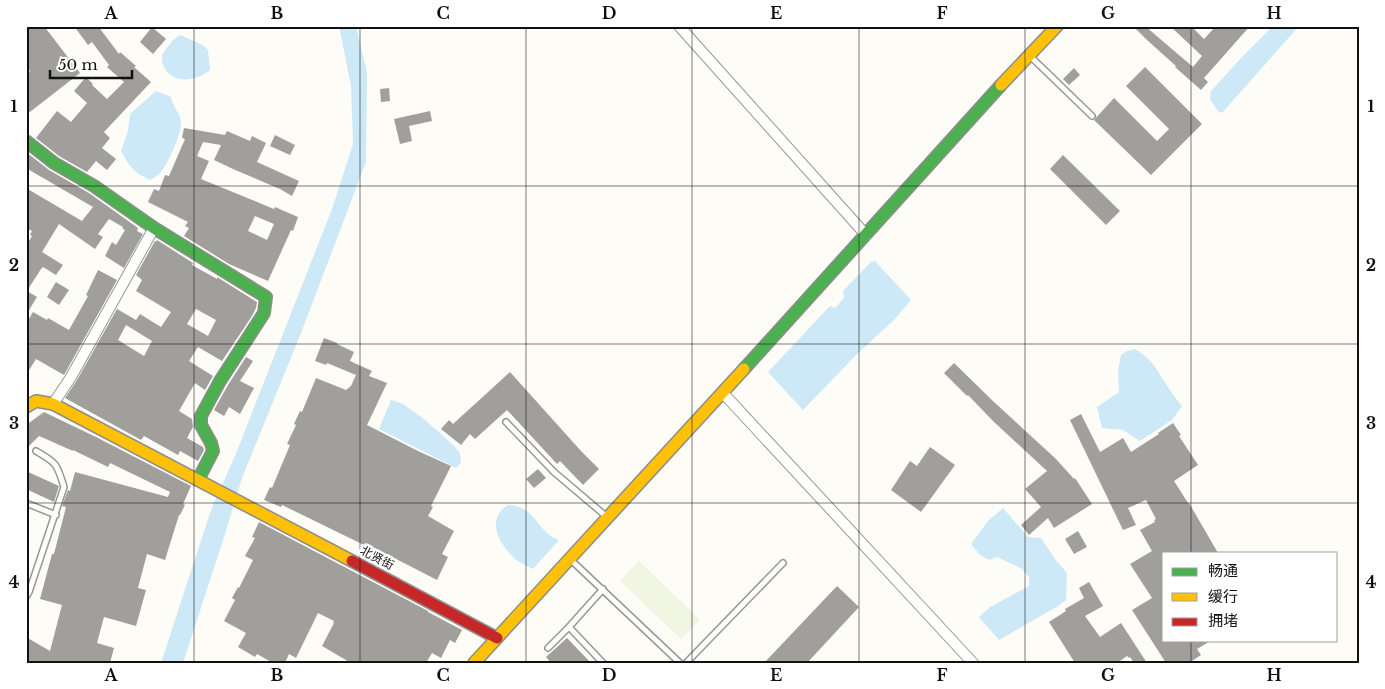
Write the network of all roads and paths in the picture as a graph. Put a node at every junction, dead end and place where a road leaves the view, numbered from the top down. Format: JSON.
{"nodes":[{"id":1,"x":679,"y":26,"type":"edge"},
{"id":2,"x":1058,"y":26,"type":"edge"},
{"id":3,"x":1030,"y":56,"type":"junction"},
{"id":4,"x":1092,"y":116,"type":"dead end"},
{"id":5,"x":26,"y":141,"type":"edge"},
{"id":6,"x":154,"y":228,"type":"junction"},
{"id":7,"x":866,"y":235,"type":"junction"},
{"id":8,"x":722,"y":393,"type":"junction"},
{"id":9,"x":53,"y":404,"type":"junction"},
{"id":10,"x":26,"y":407,"type":"edge"},
{"id":11,"x":506,"y":422,"type":"dead end"},
{"id":12,"x":36,"y":452,"type":"dead end"},
{"id":13,"x":198,"y":480,"type":"junction"},
{"id":14,"x":26,"y":503,"type":"edge"},
{"id":15,"x":56,"y":515,"type":"junction"},
{"id":16,"x":608,"y":518,"type":"junction"},
{"id":17,"x":570,"y":558,"type":"junction"},
{"id":18,"x":783,"y":563,"type":"dead end"},
{"id":19,"x":603,"y":589,"type":"junction"},
{"id":20,"x":26,"y":597,"type":"edge"},
{"id":21,"x":569,"y":627,"type":"junction"},
{"id":22,"x":497,"y":638,"type":"junction"},
{"id":23,"x":548,"y":648,"type":"dead end"},
{"id":24,"x":474,"y":663,"type":"edge"},
{"id":25,"x":602,"y":663,"type":"edge"},
{"id":26,"x":680,"y":663,"type":"edge"},
{"id":27,"x":686,"y":663,"type":"edge"},
{"id":28,"x":973,"y":663,"type":"edge"}],
"edges":[{"from":1,"to":7,"type":"street"},
{"from":2,"to":3,"type":"street"},
{"from":3,"to":4,"type":"lane"},
{"from":3,"to":7,"type":"street"},
{"from":5,"to":6,"type":"street"},
{"from":6,"to":9,"type":"street"},
{"from":6,"to":13,"type":"street"},
{"from":7,"to":8,"type":"street"},
{"from":8,"to":16,"type":"street"},
{"from":8,"to":28,"type":"street"},
{"from":9,"to":10,"type":"street"},
{"from":9,"to":13,"type":"street"},
{"from":11,"to":16,"type":"lane"},
{"from":12,"to":15,"type":"lane"},
{"from":13,"to":22,"type":"street","name":"北贤街"},
{"from":14,"to":15,"type":"lane"},
{"from":15,"to":20,"type":"lane"},
{"from":16,"to":17,"type":"street"},
{"from":17,"to":19,"type":"lane"},
{"from":17,"to":22,"type":"street"},
{"from":18,"to":27,"type":"lane"},
{"from":19,"to":21,"type":"lane"},
{"from":19,"to":26,"type":"lane"},
{"from":21,"to":23,"type":"lane"},
{"from":21,"to":25,"type":"lane"},
{"from":22,"to":24,"type":"street"}]}
